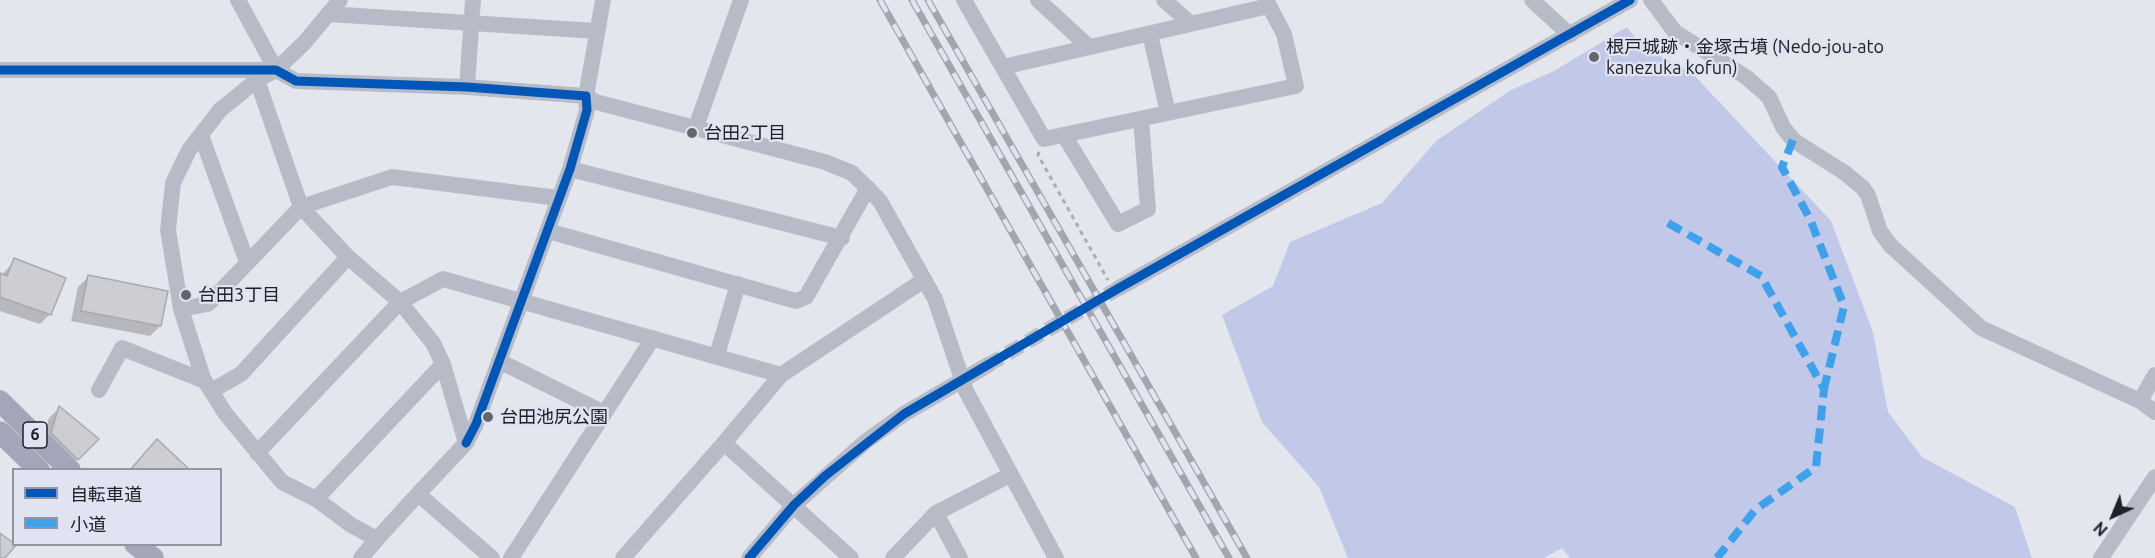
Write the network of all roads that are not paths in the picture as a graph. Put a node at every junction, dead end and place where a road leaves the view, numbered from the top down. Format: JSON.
{"nodes":[{"id":1,"x":238,"y":0,"type":"edge"},
{"id":2,"x":340,"y":0,"type":"edge"},
{"id":3,"x":473,"y":0,"type":"edge"},
{"id":4,"x":603,"y":0,"type":"edge"},
{"id":5,"x":741,"y":0,"type":"edge"},
{"id":6,"x":964,"y":0,"type":"edge"},
{"id":7,"x":1038,"y":0,"type":"edge"},
{"id":8,"x":1164,"y":0,"type":"edge"},
{"id":9,"x":1532,"y":0,"type":"edge"},
{"id":10,"x":1630,"y":0,"type":"edge"},
{"id":11,"x":1651,"y":0,"type":"edge"},
{"id":12,"x":1267,"y":3,"type":"edge"},
{"id":13,"x":328,"y":14,"type":"junction"},
{"id":14,"x":472,"y":22,"type":"junction"},
{"id":15,"x":1191,"y":24,"type":"junction"},
{"id":16,"x":597,"y":31,"type":"junction"},
{"id":17,"x":1150,"y":34,"type":"junction"},
{"id":18,"x":1570,"y":35,"type":"junction"},
{"id":19,"x":1089,"y":47,"type":"junction"},
{"id":20,"x":1003,"y":68,"type":"junction"},
{"id":21,"x":0,"y":70,"type":"edge"},
{"id":22,"x":276,"y":70,"type":"junction"},
{"id":23,"x":257,"y":80,"type":"junction"},
{"id":24,"x":467,"y":87,"type":"junction"},
{"id":25,"x":586,"y":96,"type":"junction"},
{"id":26,"x":1168,"y":113,"type":"junction"},
{"id":27,"x":1141,"y":118,"type":"junction"},
{"id":28,"x":696,"y":127,"type":"junction"},
{"id":29,"x":201,"y":135,"type":"junction"},
{"id":30,"x":1064,"y":135,"type":"junction"},
{"id":31,"x":570,"y":169,"type":"junction"},
{"id":32,"x":868,"y":188,"type":"junction"},
{"id":33,"x":558,"y":198,"type":"junction"},
{"id":34,"x":301,"y":207,"type":"junction"},
{"id":35,"x":548,"y":231,"type":"junction"},
{"id":36,"x":842,"y":238,"type":"junction"},
{"id":37,"x":348,"y":257,"type":"junction"},
{"id":38,"x":247,"y":262,"type":"junction"},
{"id":39,"x":924,"y":280,"type":"junction"},
{"id":40,"x":738,"y":284,"type":"junction"},
{"id":41,"x":1114,"y":285,"type":"tunnel mouth"},
{"id":42,"x":521,"y":299,"type":"junction"},
{"id":43,"x":400,"y":302,"type":"junction"},
{"id":44,"x":181,"y":309,"type":"junction"},
{"id":45,"x":653,"y":338,"type":"junction"},
{"id":46,"x":717,"y":355,"type":"junction"},
{"id":47,"x":499,"y":361,"type":"junction"},
{"id":48,"x":443,"y":364,"type":"junction"},
{"id":49,"x":988,"y":365,"type":"tunnel mouth"},
{"id":50,"x":781,"y":375,"type":"junction"},
{"id":51,"x":2155,"y":375,"type":"edge"},
{"id":52,"x":962,"y":381,"type":"junction"},
{"id":53,"x":208,"y":386,"type":"junction"},
{"id":54,"x":99,"y":390,"type":"dead end"},
{"id":55,"x":0,"y":401,"type":"edge"},
{"id":56,"x":2140,"y":401,"type":"junction"},
{"id":57,"x":2155,"y":412,"type":"edge"},
{"id":58,"x":604,"y":413,"type":"junction"},
{"id":59,"x":1,"y":434,"type":"edge"},
{"id":60,"x":466,"y":443,"type":"junction"},
{"id":61,"x":724,"y":443,"type":"junction"},
{"id":62,"x":257,"y":453,"type":"junction"},
{"id":63,"x":37,"y":468,"type":"edge"},
{"id":64,"x":68,"y":468,"type":"edge"},
{"id":65,"x":1010,"y":475,"type":"junction"},
{"id":66,"x":2155,"y":477,"type":"edge"},
{"id":67,"x":418,"y":494,"type":"junction"},
{"id":68,"x":316,"y":499,"type":"junction"},
{"id":69,"x":794,"y":505,"type":"junction"},
{"id":70,"x":936,"y":513,"type":"junction"},
{"id":71,"x":377,"y":539,"type":"junction"},
{"id":72,"x":138,"y":546,"type":"edge"},
{"id":73,"x":145,"y":546,"type":"edge"},
{"id":74,"x":154,"y":558,"type":"edge"},
{"id":75,"x":361,"y":558,"type":"edge"},
{"id":76,"x":492,"y":558,"type":"edge"},
{"id":77,"x":511,"y":558,"type":"edge"},
{"id":78,"x":623,"y":558,"type":"edge"},
{"id":79,"x":749,"y":558,"type":"edge"},
{"id":80,"x":851,"y":558,"type":"edge"},
{"id":81,"x":893,"y":558,"type":"edge"},
{"id":82,"x":960,"y":558,"type":"edge"},
{"id":83,"x":1056,"y":558,"type":"edge"},
{"id":84,"x":2101,"y":558,"type":"edge"}],
"edges":[{"from":1,"to":22,"type":"street"},
{"from":2,"to":13,"type":"street"},
{"from":3,"to":14,"type":"street"},
{"from":4,"to":16,"type":"street"},
{"from":5,"to":28,"type":"street"},
{"from":6,"to":20,"type":"street"},
{"from":7,"to":19,"type":"street"},
{"from":8,"to":15,"type":"street"},
{"from":9,"to":18,"type":"street"},
{"from":10,"to":18,"type":"street"},
{"from":11,"to":56,"type":"street"},
{"from":12,"to":15,"type":"street"},
{"from":12,"to":26,"type":"street"},
{"from":13,"to":14,"type":"street"},
{"from":13,"to":22,"type":"street"},
{"from":14,"to":16,"type":"street"},
{"from":14,"to":24,"type":"street"},
{"from":15,"to":17,"type":"street"},
{"from":16,"to":25,"type":"street"},
{"from":17,"to":19,"type":"street"},
{"from":17,"to":26,"type":"street"},
{"from":18,"to":41,"type":"street"},
{"from":19,"to":20,"type":"street"},
{"from":20,"to":30,"type":"street"},
{"from":21,"to":22,"type":"street"},
{"from":22,"to":23,"type":"street"},
{"from":22,"to":24,"type":"street"},
{"from":23,"to":29,"type":"street"},
{"from":23,"to":34,"type":"street"},
{"from":24,"to":25,"type":"street"},
{"from":25,"to":28,"type":"street"},
{"from":25,"to":31,"type":"street"},
{"from":26,"to":27,"type":"street"},
{"from":27,"to":30,"type":"street"},
{"from":27,"to":30,"type":"street"},
{"from":28,"to":32,"type":"street"},
{"from":29,"to":38,"type":"street"},
{"from":29,"to":44,"type":"street"},
{"from":31,"to":33,"type":"street"},
{"from":31,"to":36,"type":"street"},
{"from":32,"to":36,"type":"street"},
{"from":32,"to":39,"type":"street"},
{"from":33,"to":34,"type":"street"},
{"from":33,"to":35,"type":"street"},
{"from":34,"to":37,"type":"street"},
{"from":34,"to":38,"type":"street"},
{"from":35,"to":40,"type":"street"},
{"from":35,"to":42,"type":"street"},
{"from":36,"to":40,"type":"street"},
{"from":37,"to":43,"type":"street"},
{"from":37,"to":53,"type":"street"},
{"from":38,"to":44,"type":"street"},
{"from":39,"to":50,"type":"street"},
{"from":39,"to":52,"type":"street"},
{"from":40,"to":46,"type":"street"},
{"from":42,"to":43,"type":"street"},
{"from":42,"to":45,"type":"street"},
{"from":42,"to":47,"type":"street"},
{"from":43,"to":48,"type":"street"},
{"from":43,"to":62,"type":"street"},
{"from":44,"to":53,"type":"street"},
{"from":45,"to":46,"type":"street"},
{"from":45,"to":58,"type":"street"},
{"from":46,"to":50,"type":"street"},
{"from":47,"to":58,"type":"street"},
{"from":47,"to":60,"type":"street"},
{"from":48,"to":60,"type":"street"},
{"from":48,"to":68,"type":"street"},
{"from":49,"to":52,"type":"street"},
{"from":50,"to":61,"type":"street"},
{"from":51,"to":56,"type":"street"},
{"from":52,"to":65,"type":"street"},
{"from":52,"to":69,"type":"street"},
{"from":53,"to":54,"type":"street"},
{"from":53,"to":62,"type":"street"},
{"from":55,"to":64,"type":"highway","number":"6"},
{"from":56,"to":57,"type":"street"},
{"from":58,"to":77,"type":"street"},
{"from":59,"to":63,"type":"highway","number":"6"},
{"from":60,"to":67,"type":"street"},
{"from":61,"to":69,"type":"street"},
{"from":61,"to":78,"type":"street"},
{"from":62,"to":68,"type":"street"},
{"from":65,"to":70,"type":"street"},
{"from":65,"to":83,"type":"street"},
{"from":66,"to":84,"type":"street"},
{"from":67,"to":71,"type":"street"},
{"from":67,"to":76,"type":"street"},
{"from":68,"to":71,"type":"street"},
{"from":69,"to":79,"type":"street"},
{"from":69,"to":80,"type":"street"},
{"from":70,"to":81,"type":"street"},
{"from":70,"to":82,"type":"street"},
{"from":71,"to":75,"type":"street"},
{"from":72,"to":74,"type":"highway"},
{"from":73,"to":74,"type":"highway"}]}
